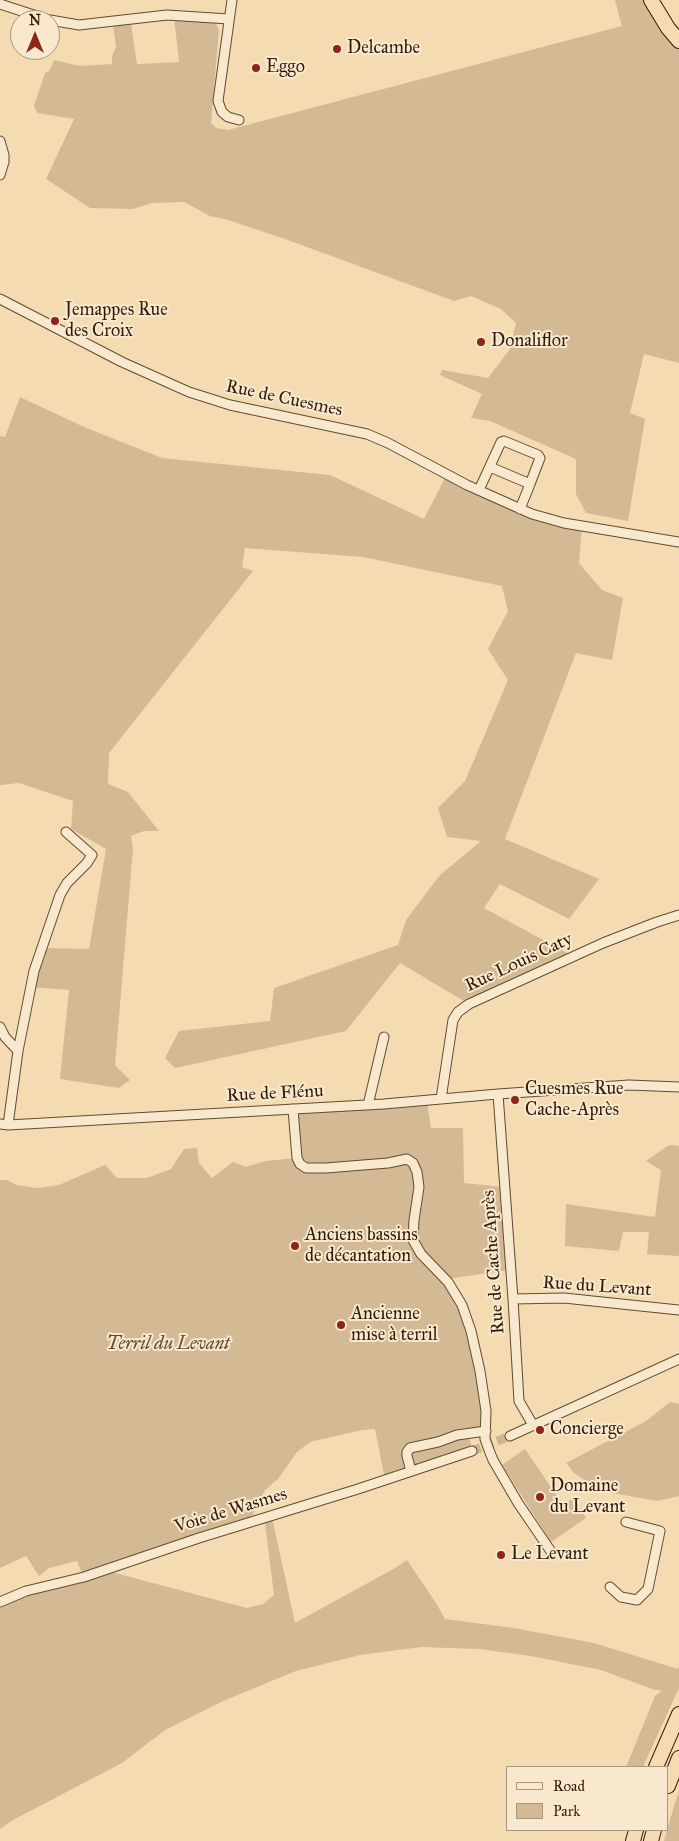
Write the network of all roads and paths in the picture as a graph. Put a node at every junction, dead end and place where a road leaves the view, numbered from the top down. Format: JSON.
{"nodes":[{"id":1,"x":232,"y":0,"type":"edge"},
{"id":2,"x":651,"y":0,"type":"edge"},
{"id":3,"x":661,"y":0,"type":"edge"},
{"id":4,"x":0,"y":4,"type":"edge"},
{"id":5,"x":19,"y":10,"type":"edge"},
{"id":6,"x":229,"y":19,"type":"junction"},
{"id":7,"x":60,"y":22,"type":"edge"},
{"id":8,"x":679,"y":27,"type":"edge"},
{"id":9,"x":679,"y":41,"type":"edge"},
{"id":10,"x":240,"y":120,"type":"dead end"},
{"id":11,"x":0,"y":141,"type":"edge"},
{"id":12,"x":0,"y":175,"type":"edge"},
{"id":13,"x":0,"y":299,"type":"edge"},
{"id":14,"x":490,"y":467,"type":"junction"},
{"id":15,"x":530,"y":484,"type":"junction"},
{"id":16,"x":479,"y":490,"type":"junction"},
{"id":17,"x":520,"y":509,"type":"junction"},
{"id":18,"x":679,"y":542,"type":"edge"},
{"id":19,"x":66,"y":832,"type":"dead end"},
{"id":20,"x":679,"y":915,"type":"edge"},
{"id":21,"x":0,"y":1027,"type":"edge"},
{"id":22,"x":445,"y":1035,"type":"dead end"},
{"id":23,"x":384,"y":1037,"type":"dead end"},
{"id":24,"x":18,"y":1051,"type":"junction"},
{"id":25,"x":445,"y":1075,"type":"junction"},
{"id":26,"x":679,"y":1087,"type":"edge"},
{"id":27,"x":498,"y":1094,"type":"junction"},
{"id":28,"x":442,"y":1099,"type":"junction"},
{"id":29,"x":368,"y":1105,"type":"junction"},
{"id":30,"x":293,"y":1109,"type":"junction"},
{"id":31,"x":4,"y":1124,"type":"edge"},
{"id":32,"x":513,"y":1299,"type":"junction"},
{"id":33,"x":679,"y":1310,"type":"edge"},
{"id":34,"x":679,"y":1359,"type":"edge"},
{"id":35,"x":533,"y":1425,"type":"junction"},
{"id":36,"x":486,"y":1431,"type":"junction"},
{"id":37,"x":510,"y":1436,"type":"tunnel mouth"},
{"id":38,"x":472,"y":1451,"type":"tunnel mouth"},
{"id":39,"x":411,"y":1471,"type":"junction"},
{"id":40,"x":626,"y":1522,"type":"dead end"},
{"id":41,"x":552,"y":1553,"type":"dead end"},
{"id":42,"x":610,"y":1587,"type":"dead end"},
{"id":43,"x":0,"y":1602,"type":"edge"},
{"id":44,"x":679,"y":1714,"type":"edge"},
{"id":45,"x":679,"y":1758,"type":"edge"},
{"id":46,"x":656,"y":1766,"type":"edge"},
{"id":47,"x":669,"y":1783,"type":"edge"}],
"edges":[{"from":1,"to":6,"type":"street"},
{"from":2,"to":9,"type":"highway"},
{"from":3,"to":8,"type":"highway"},
{"from":4,"to":5,"type":"street"},
{"from":6,"to":7,"type":"street"},
{"from":6,"to":10,"type":"street"},
{"from":11,"to":12,"type":"street"},
{"from":13,"to":16,"type":"street","name":"Rue de Cuesmes"},
{"from":14,"to":15,"type":"street"},
{"from":14,"to":15,"type":"street"},
{"from":14,"to":16,"type":"street"},
{"from":15,"to":17,"type":"street"},
{"from":16,"to":17,"type":"street","name":"Rue de Cuesmes"},
{"from":17,"to":18,"type":"street","name":"Rue de Cuesmes"},
{"from":19,"to":24,"type":"street"},
{"from":20,"to":25,"type":"street","name":"Rue Louis Caty"},
{"from":21,"to":24,"type":"street"},
{"from":22,"to":25,"type":"street"},
{"from":23,"to":29,"type":"street"},
{"from":24,"to":31,"type":"street"},
{"from":25,"to":28,"type":"street","name":"Rue Louis Caty"},
{"from":26,"to":27,"type":"street","name":"Rue de Flénu"},
{"from":27,"to":28,"type":"street","name":"Rue de Flénu"},
{"from":27,"to":32,"type":"street","name":"Rue de Cache Après"},
{"from":28,"to":29,"type":"street","name":"Rue de Flénu"},
{"from":29,"to":30,"type":"street","name":"Rue de Flénu"},
{"from":30,"to":31,"type":"street","name":"Rue de Flénu"},
{"from":30,"to":36,"type":"street"},
{"from":32,"to":33,"type":"street","name":"Rue du Levant"},
{"from":32,"to":35,"type":"street","name":"Rue de Cache Après"},
{"from":34,"to":35,"type":"street"},
{"from":35,"to":37,"type":"street"},
{"from":36,"to":39,"type":"street"},
{"from":36,"to":41,"type":"street"},
{"from":38,"to":39,"type":"street","name":"Voie de Wasmes"},
{"from":39,"to":43,"type":"street","name":"Voie de Wasmes"},
{"from":40,"to":42,"type":"street"},
{"from":44,"to":46,"type":"highway"},
{"from":45,"to":47,"type":"highway"}]}
